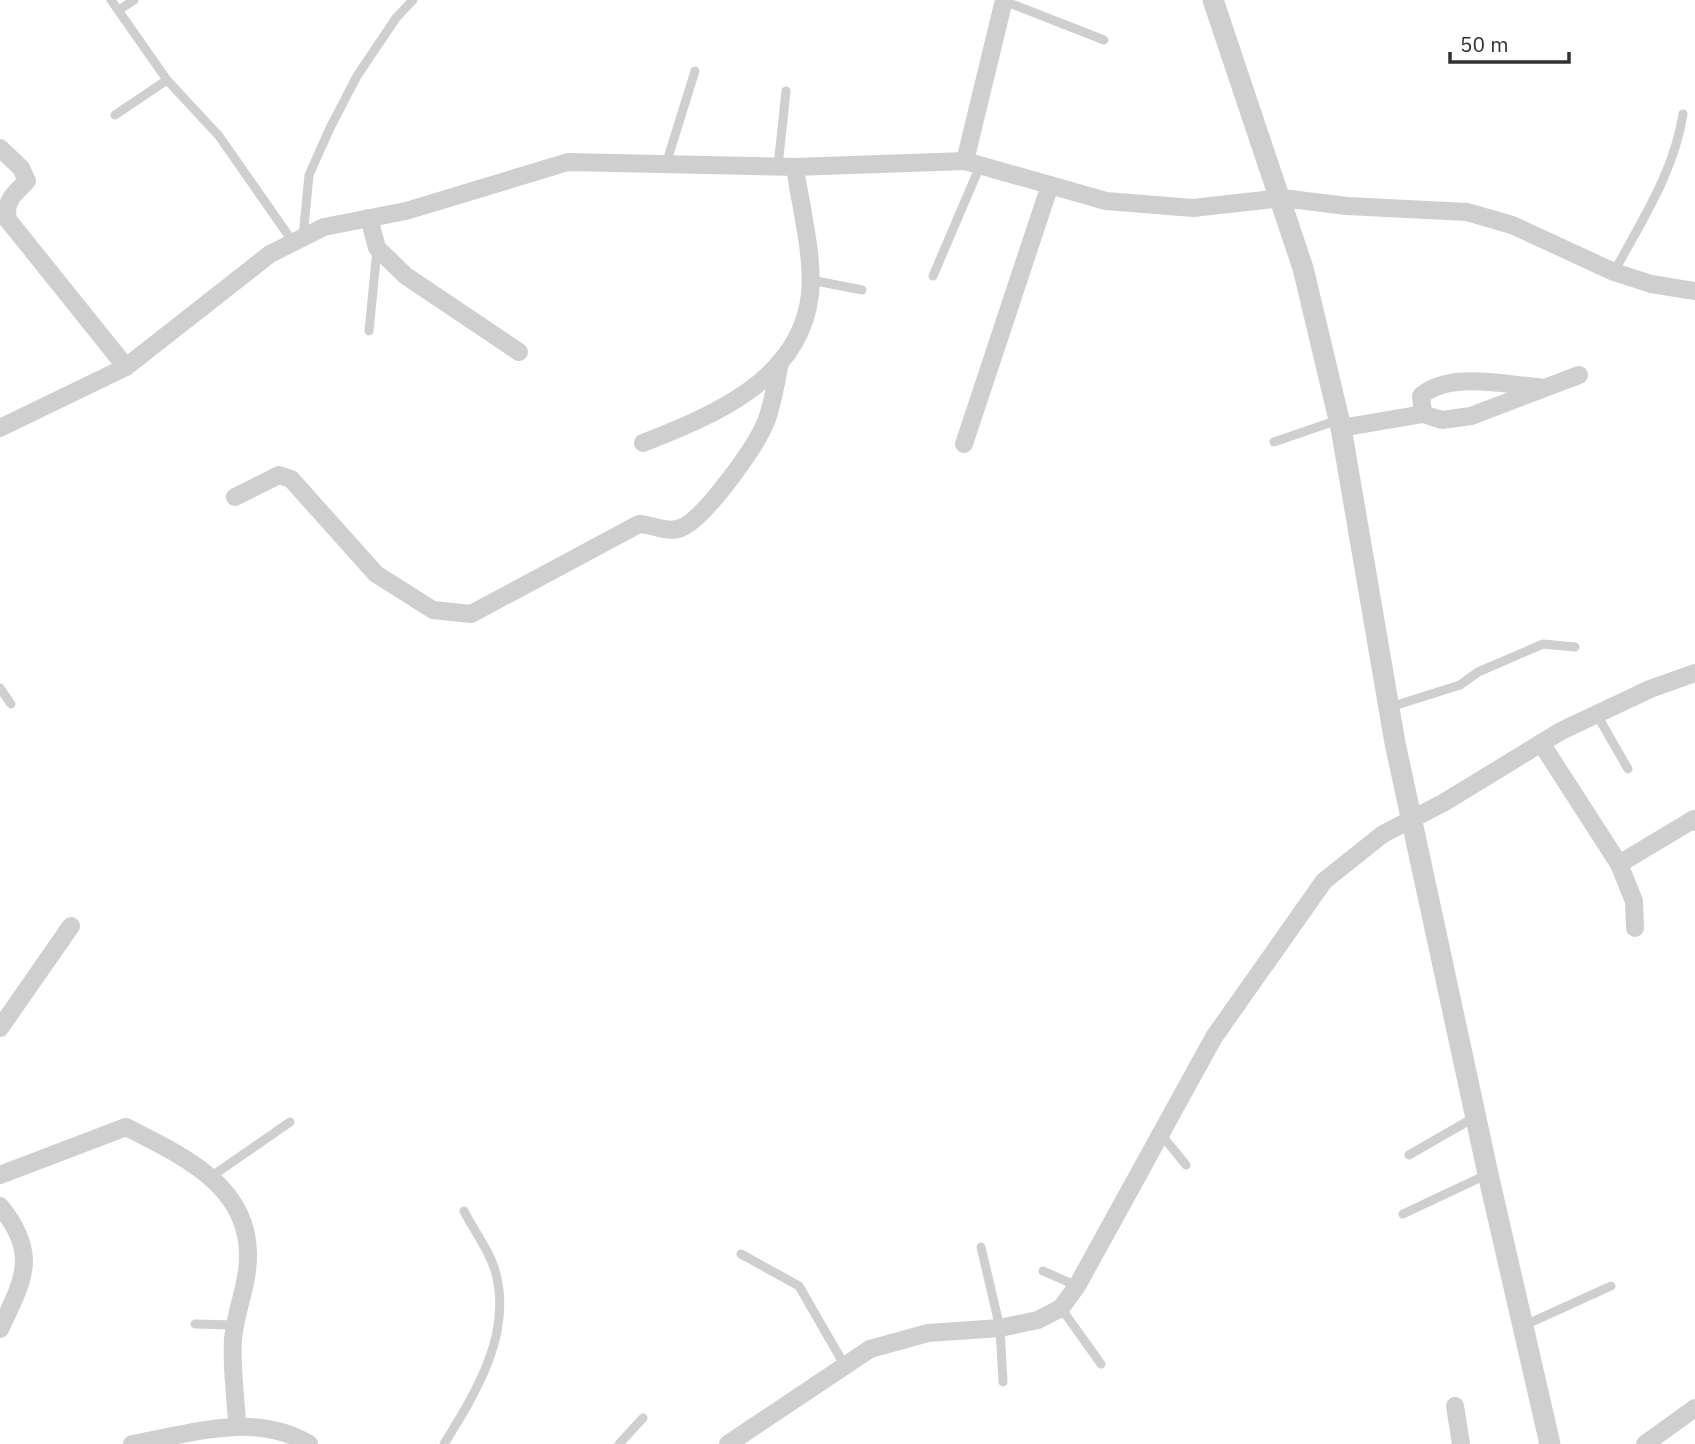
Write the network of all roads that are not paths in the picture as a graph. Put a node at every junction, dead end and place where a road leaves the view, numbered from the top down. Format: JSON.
{"nodes":[{"id":1,"x":111,"y":0,"type":"edge"},
{"id":2,"x":134,"y":0,"type":"edge"},
{"id":3,"x":413,"y":0,"type":"edge"},
{"id":4,"x":1213,"y":0,"type":"edge"},
{"id":5,"x":1004,"y":1,"type":"edge"},
{"id":6,"x":119,"y":10,"type":"junction"},
{"id":7,"x":1104,"y":40,"type":"dead end"},
{"id":8,"x":695,"y":71,"type":"dead end"},
{"id":9,"x":167,"y":80,"type":"junction"},
{"id":10,"x":786,"y":91,"type":"dead end"},
{"id":11,"x":1684,"y":114,"type":"dead end"},
{"id":12,"x":115,"y":115,"type":"dead end"},
{"id":13,"x":0,"y":148,"type":"edge"},
{"id":14,"x":666,"y":164,"type":"junction"},
{"id":15,"x":973,"y":164,"type":"junction"},
{"id":16,"x":787,"y":166,"type":"junction"},
{"id":17,"x":1050,"y":185,"type":"junction"},
{"id":18,"x":1282,"y":198,"type":"junction"},
{"id":19,"x":369,"y":218,"type":"junction"},
{"id":20,"x":298,"y":240,"type":"junction"},
{"id":21,"x":377,"y":248,"type":"junction"},
{"id":22,"x":1614,"y":272,"type":"junction"},
{"id":23,"x":933,"y":276,"type":"dead end"},
{"id":24,"x":811,"y":280,"type":"junction"},
{"id":25,"x":862,"y":290,"type":"dead end"},
{"id":26,"x":1695,"y":291,"type":"edge"},
{"id":27,"x":369,"y":331,"type":"dead end"},
{"id":28,"x":519,"y":352,"type":"dead end"},
{"id":29,"x":780,"y":362,"type":"junction"},
{"id":30,"x":126,"y":367,"type":"junction"},
{"id":31,"x":1579,"y":375,"type":"dead end"},
{"id":32,"x":1543,"y":387,"type":"junction"},
{"id":33,"x":1423,"y":414,"type":"junction"},
{"id":34,"x":1340,"y":424,"type":"junction"},
{"id":35,"x":0,"y":428,"type":"edge"},
{"id":36,"x":1274,"y":442,"type":"dead end"},
{"id":37,"x":643,"y":443,"type":"dead end"},
{"id":38,"x":964,"y":444,"type":"dead end"},
{"id":39,"x":235,"y":497,"type":"dead end"},
{"id":40,"x":1575,"y":647,"type":"dead end"},
{"id":41,"x":1695,"y":673,"type":"edge"},
{"id":42,"x":0,"y":688,"type":"edge"},
{"id":43,"x":11,"y":704,"type":"dead end"},
{"id":44,"x":1389,"y":708,"type":"junction"},
{"id":45,"x":1597,"y":715,"type":"junction"},
{"id":46,"x":1541,"y":743,"type":"junction"},
{"id":47,"x":1628,"y":769,"type":"dead end"},
{"id":48,"x":1412,"y":819,"type":"junction"},
{"id":49,"x":1695,"y":822,"type":"edge"},
{"id":50,"x":1619,"y":864,"type":"junction"},
{"id":51,"x":71,"y":926,"type":"dead end"},
{"id":52,"x":1635,"y":928,"type":"dead end"},
{"id":53,"x":0,"y":1028,"type":"edge"},
{"id":54,"x":1477,"y":1116,"type":"junction"},
{"id":55,"x":290,"y":1122,"type":"dead end"},
{"id":56,"x":1159,"y":1132,"type":"junction"},
{"id":57,"x":1409,"y":1155,"type":"dead end"},
{"id":58,"x":1186,"y":1165,"type":"dead end"},
{"id":59,"x":1488,"y":1174,"type":"junction"},
{"id":60,"x":0,"y":1175,"type":"edge"},
{"id":61,"x":212,"y":1176,"type":"junction"},
{"id":62,"x":0,"y":1206,"type":"edge"},
{"id":63,"x":464,"y":1211,"type":"dead end"},
{"id":64,"x":1403,"y":1214,"type":"dead end"},
{"id":65,"x":981,"y":1247,"type":"dead end"},
{"id":66,"x":741,"y":1254,"type":"dead end"},
{"id":67,"x":1043,"y":1271,"type":"dead end"},
{"id":68,"x":1077,"y":1286,"type":"junction"},
{"id":69,"x":1611,"y":1286,"type":"dead end"},
{"id":70,"x":1061,"y":1308,"type":"junction"},
{"id":71,"x":195,"y":1324,"type":"dead end"},
{"id":72,"x":235,"y":1325,"type":"junction"},
{"id":73,"x":1523,"y":1326,"type":"junction"},
{"id":74,"x":1000,"y":1328,"type":"junction"},
{"id":75,"x":0,"y":1329,"type":"edge"},
{"id":76,"x":1101,"y":1364,"type":"dead end"},
{"id":77,"x":845,"y":1366,"type":"junction"},
{"id":78,"x":1003,"y":1382,"type":"dead end"},
{"id":79,"x":1455,"y":1406,"type":"dead end"},
{"id":80,"x":1695,"y":1408,"type":"edge"},
{"id":81,"x":643,"y":1418,"type":"dead end"},
{"id":82,"x":237,"y":1425,"type":"junction"},
{"id":83,"x":132,"y":1444,"type":"edge"},
{"id":84,"x":309,"y":1444,"type":"edge"},
{"id":85,"x":444,"y":1444,"type":"edge"},
{"id":86,"x":619,"y":1444,"type":"edge"},
{"id":87,"x":728,"y":1444,"type":"edge"},
{"id":88,"x":1461,"y":1444,"type":"edge"},
{"id":89,"x":1550,"y":1444,"type":"edge"},
{"id":90,"x":1645,"y":1444,"type":"edge"}],
"edges":[{"from":1,"to":6,"type":"lane"},
{"from":2,"to":6,"type":"lane"},
{"from":3,"to":20,"type":"lane"},
{"from":4,"to":18,"type":"street"},
{"from":5,"to":7,"type":"lane"},
{"from":5,"to":15,"type":"street"},
{"from":6,"to":9,"type":"lane"},
{"from":8,"to":14,"type":"lane"},
{"from":9,"to":12,"type":"lane"},
{"from":9,"to":20,"type":"lane"},
{"from":10,"to":16,"type":"lane"},
{"from":11,"to":22,"type":"lane"},
{"from":13,"to":30,"type":"street"},
{"from":14,"to":16,"type":"street"},
{"from":14,"to":19,"type":"street"},
{"from":15,"to":16,"type":"street"},
{"from":15,"to":17,"type":"street"},
{"from":15,"to":23,"type":"lane"},
{"from":16,"to":24,"type":"street"},
{"from":17,"to":18,"type":"street"},
{"from":17,"to":38,"type":"street"},
{"from":18,"to":22,"type":"street"},
{"from":18,"to":34,"type":"street"},
{"from":19,"to":20,"type":"street"},
{"from":19,"to":21,"type":"street"},
{"from":20,"to":30,"type":"street"},
{"from":21,"to":27,"type":"lane"},
{"from":21,"to":28,"type":"street"},
{"from":22,"to":26,"type":"street"},
{"from":24,"to":25,"type":"lane"},
{"from":24,"to":29,"type":"street"},
{"from":29,"to":37,"type":"street"},
{"from":29,"to":39,"type":"street"},
{"from":30,"to":35,"type":"street"},
{"from":31,"to":32,"type":"street"},
{"from":32,"to":33,"type":"street"},
{"from":32,"to":33,"type":"street"},
{"from":33,"to":34,"type":"street"},
{"from":34,"to":36,"type":"lane"},
{"from":34,"to":44,"type":"street"},
{"from":40,"to":44,"type":"lane"},
{"from":41,"to":45,"type":"street"},
{"from":42,"to":43,"type":"lane"},
{"from":44,"to":48,"type":"street"},
{"from":45,"to":46,"type":"street"},
{"from":45,"to":47,"type":"lane"},
{"from":46,"to":48,"type":"street"},
{"from":46,"to":50,"type":"street"},
{"from":48,"to":54,"type":"street"},
{"from":48,"to":56,"type":"street"},
{"from":49,"to":50,"type":"street"},
{"from":50,"to":52,"type":"street"},
{"from":51,"to":53,"type":"street"},
{"from":54,"to":57,"type":"lane"},
{"from":54,"to":59,"type":"street"},
{"from":55,"to":61,"type":"lane"},
{"from":56,"to":58,"type":"lane"},
{"from":56,"to":68,"type":"street"},
{"from":59,"to":64,"type":"lane"},
{"from":59,"to":73,"type":"street"},
{"from":60,"to":61,"type":"street"},
{"from":61,"to":72,"type":"street"},
{"from":62,"to":75,"type":"street"},
{"from":63,"to":85,"type":"lane"},
{"from":65,"to":74,"type":"lane"},
{"from":66,"to":77,"type":"lane"},
{"from":67,"to":68,"type":"lane"},
{"from":68,"to":70,"type":"street"},
{"from":69,"to":73,"type":"lane"},
{"from":70,"to":74,"type":"street"},
{"from":70,"to":76,"type":"lane"},
{"from":71,"to":72,"type":"lane"},
{"from":72,"to":82,"type":"street"},
{"from":73,"to":89,"type":"street"},
{"from":74,"to":77,"type":"street"},
{"from":74,"to":78,"type":"lane"},
{"from":77,"to":87,"type":"street"},
{"from":79,"to":88,"type":"street"},
{"from":80,"to":90,"type":"street"},
{"from":81,"to":86,"type":"lane"},
{"from":82,"to":83,"type":"street"},
{"from":82,"to":84,"type":"street"}]}
